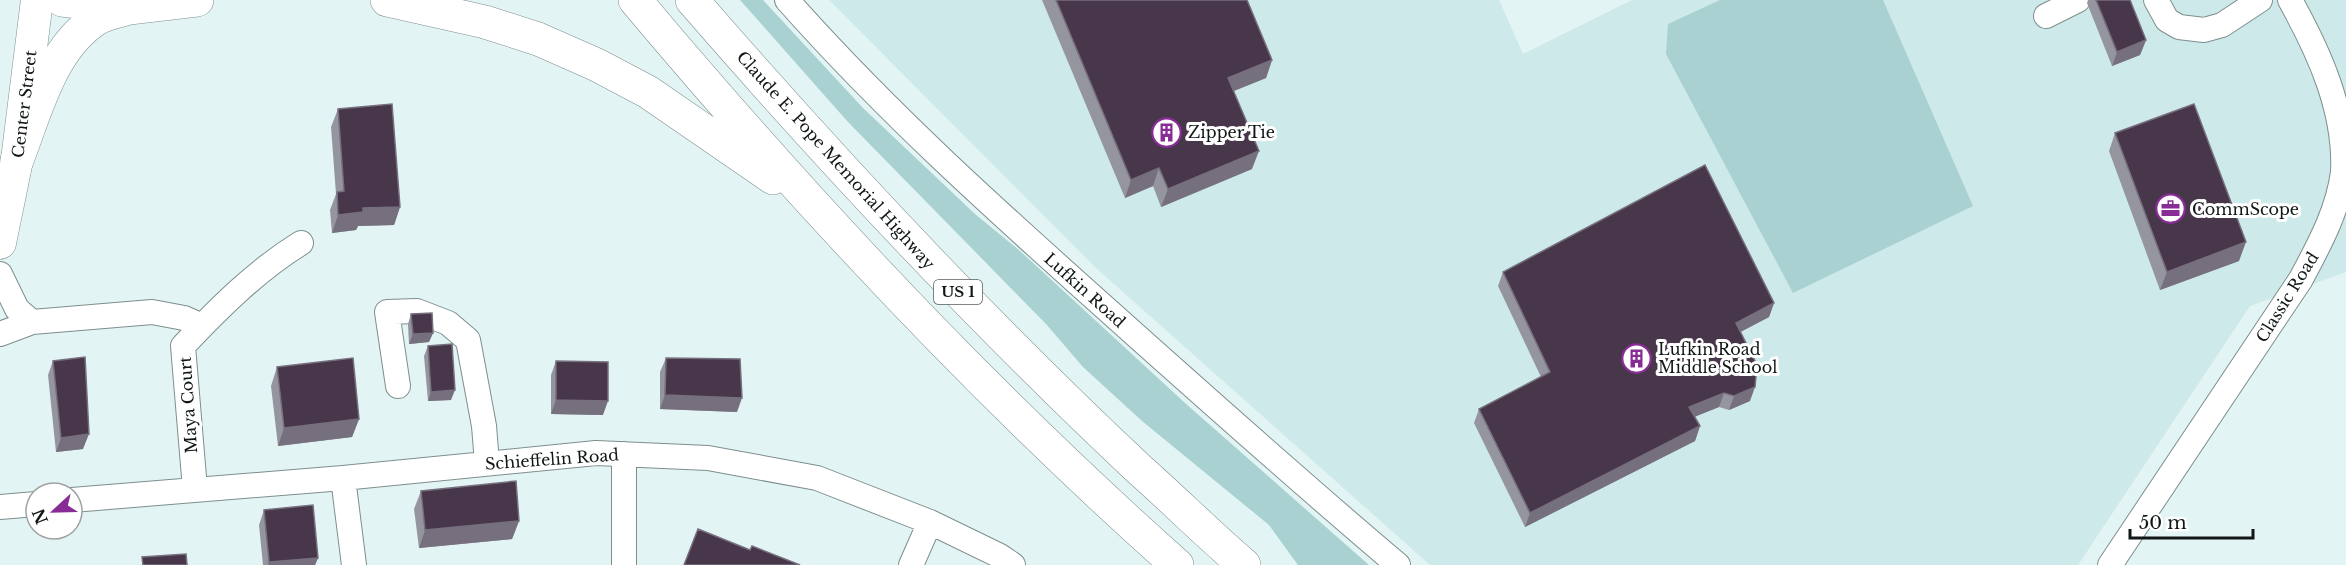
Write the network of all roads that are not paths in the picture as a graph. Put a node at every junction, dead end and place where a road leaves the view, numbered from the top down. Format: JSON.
{"nodes":[{"id":1,"x":37,"y":0,"type":"edge"},
{"id":2,"x":62,"y":0,"type":"edge"},
{"id":3,"x":197,"y":0,"type":"edge"},
{"id":4,"x":387,"y":0,"type":"edge"},
{"id":5,"x":635,"y":0,"type":"edge"},
{"id":6,"x":692,"y":0,"type":"edge"},
{"id":7,"x":787,"y":0,"type":"edge"},
{"id":8,"x":2078,"y":0,"type":"edge"},
{"id":9,"x":2156,"y":0,"type":"edge"},
{"id":10,"x":2260,"y":0,"type":"edge"},
{"id":11,"x":2290,"y":0,"type":"edge"},
{"id":12,"x":129,"y":8,"type":"junction"},
{"id":13,"x":2046,"y":16,"type":"dead end"},
{"id":14,"x":18,"y":160,"type":"junction"},
{"id":15,"x":815,"y":207,"type":"junction"},
{"id":16,"x":0,"y":243,"type":"edge"},
{"id":17,"x":301,"y":243,"type":"dead end"},
{"id":18,"x":0,"y":274,"type":"edge"},
{"id":19,"x":32,"y":322,"type":"junction"},
{"id":20,"x":202,"y":326,"type":"junction"},
{"id":21,"x":0,"y":334,"type":"edge"},
{"id":22,"x":398,"y":386,"type":"dead end"},
{"id":23,"x":624,"y":454,"type":"junction"},
{"id":24,"x":487,"y":463,"type":"junction"},
{"id":25,"x":343,"y":478,"type":"junction"},
{"id":26,"x":195,"y":489,"type":"junction"},
{"id":27,"x":84,"y":499,"type":"edge"},
{"id":28,"x":24,"y":505,"type":"edge"},
{"id":29,"x":0,"y":507,"type":"edge"},
{"id":30,"x":930,"y":522,"type":"junction"},
{"id":31,"x":354,"y":565,"type":"edge"},
{"id":32,"x":624,"y":565,"type":"edge"},
{"id":33,"x":911,"y":565,"type":"edge"},
{"id":34,"x":1013,"y":565,"type":"edge"},
{"id":35,"x":1178,"y":565,"type":"edge"},
{"id":36,"x":1244,"y":565,"type":"edge"},
{"id":37,"x":1398,"y":565,"type":"edge"},
{"id":38,"x":2110,"y":565,"type":"edge"}],
"edges":[{"from":1,"to":14,"type":"main road","name":"Center Street"},
{"from":2,"to":12,"type":"highway"},
{"from":3,"to":12,"type":"highway"},
{"from":4,"to":15,"type":"highway"},
{"from":5,"to":15,"type":"highway","number":"US 1"},
{"from":6,"to":36,"type":"highway","name":"Claude E. Pope Memorial Highway","number":"US 1"},
{"from":7,"to":37,"type":"street","name":"Lufkin Road"},
{"from":8,"to":13,"type":"street"},
{"from":9,"to":10,"type":"street"},
{"from":11,"to":38,"type":"street","name":"Classic Road"},
{"from":12,"to":14,"type":"highway"},
{"from":14,"to":16,"type":"main road","name":"Center Street"},
{"from":15,"to":35,"type":"highway","number":"US 1"},
{"from":17,"to":20,"type":"street","name":"Maya Court"},
{"from":18,"to":19,"type":"street"},
{"from":19,"to":20,"type":"street"},
{"from":19,"to":21,"type":"street"},
{"from":20,"to":26,"type":"street","name":"Maya Court"},
{"from":22,"to":24,"type":"street"},
{"from":23,"to":24,"type":"street","name":"Schieffelin Road"},
{"from":23,"to":30,"type":"street","name":"Schieffelin Road"},
{"from":23,"to":32,"type":"street"},
{"from":24,"to":25,"type":"street","name":"Schieffelin Road"},
{"from":25,"to":26,"type":"street","name":"Schieffelin Road"},
{"from":25,"to":31,"type":"street"},
{"from":26,"to":27,"type":"street","name":"Schieffelin Road"},
{"from":28,"to":29,"type":"street"},
{"from":30,"to":33,"type":"street"},
{"from":30,"to":34,"type":"street","name":"Schieffelin Road"}]}
